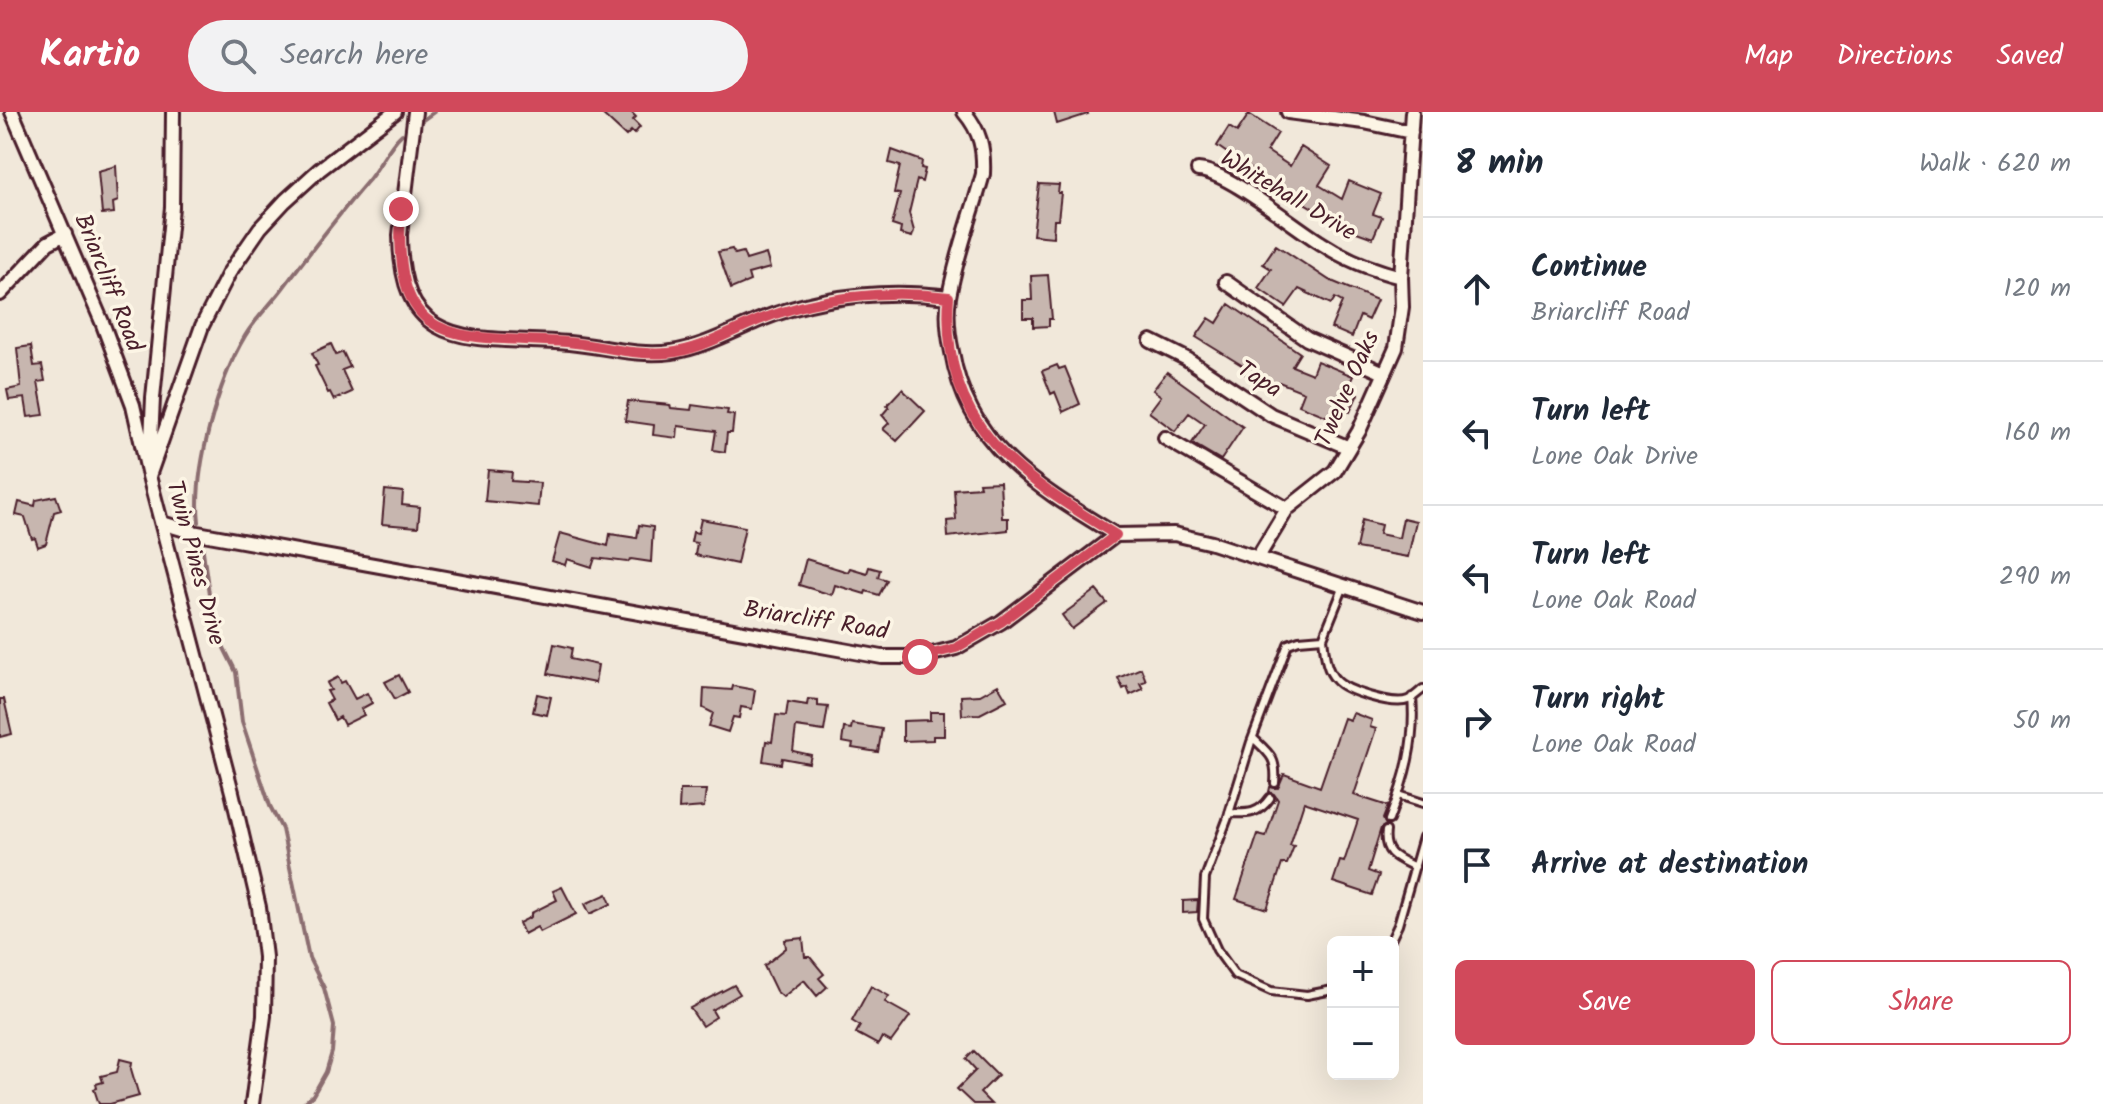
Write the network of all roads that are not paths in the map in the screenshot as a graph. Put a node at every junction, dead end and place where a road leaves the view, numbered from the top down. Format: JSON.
{"nodes":[{"id":1,"x":12,"y":112,"type":"edge"},
{"id":2,"x":173,"y":112,"type":"edge"},
{"id":3,"x":395,"y":112,"type":"edge"},
{"id":4,"x":415,"y":112,"type":"edge"},
{"id":5,"x":964,"y":112,"type":"edge"},
{"id":6,"x":1288,"y":112,"type":"edge"},
{"id":7,"x":1412,"y":112,"type":"edge"},
{"id":8,"x":1411,"y":132,"type":"junction"},
{"id":9,"x":1198,"y":170,"type":"dead end"},
{"id":10,"x":65,"y":234,"type":"junction"},
{"id":11,"x":1401,"y":277,"type":"junction"},
{"id":12,"x":1226,"y":282,"type":"dead end"},
{"id":13,"x":0,"y":294,"type":"edge"},
{"id":14,"x":949,"y":297,"type":"junction"},
{"id":15,"x":1151,"y":341,"type":"dead end"},
{"id":16,"x":1384,"y":373,"type":"junction"},
{"id":17,"x":1165,"y":438,"type":"dead end"},
{"id":18,"x":1347,"y":447,"type":"junction"},
{"id":19,"x":149,"y":476,"type":"junction"},
{"id":20,"x":1287,"y":509,"type":"junction"},
{"id":21,"x":162,"y":523,"type":"junction"},
{"id":22,"x":1116,"y":535,"type":"junction"},
{"id":23,"x":1258,"y":557,"type":"junction"},
{"id":24,"x":1344,"y":586,"type":"junction"},
{"id":25,"x":1423,"y":612,"type":"edge"},
{"id":26,"x":1323,"y":638,"type":"junction"},
{"id":27,"x":1423,"y":689,"type":"edge"},
{"id":28,"x":1412,"y":697,"type":"junction"},
{"id":29,"x":1253,"y":738,"type":"junction"},
{"id":30,"x":1275,"y":783,"type":"dead end"},
{"id":31,"x":1398,"y":795,"type":"junction"},
{"id":32,"x":1270,"y":798,"type":"dead end"},
{"id":33,"x":1423,"y":803,"type":"edge"},
{"id":34,"x":1229,"y":813,"type":"junction"},
{"id":35,"x":1389,"y":820,"type":"dead end"},
{"id":36,"x":1386,"y":831,"type":"dead end"},
{"id":37,"x":1423,"y":837,"type":"edge"},
{"id":38,"x":1415,"y":867,"type":"junction"},
{"id":39,"x":1393,"y":936,"type":"edge"},
{"id":40,"x":1327,"y":991,"type":"edge"},
{"id":41,"x":252,"y":1104,"type":"edge"}],
"edges":[{"from":1,"to":10,"type":"street","name":"Briarcliff Road"},
{"from":2,"to":19,"type":"street"},
{"from":3,"to":19,"type":"street","name":"Twin Pines Drive"},
{"from":4,"to":14,"type":"street"},
{"from":5,"to":14,"type":"street"},
{"from":6,"to":8,"type":"street"},
{"from":7,"to":8,"type":"street","name":"Twelve Oaks"},
{"from":8,"to":11,"type":"street","name":"Twelve Oaks"},
{"from":9,"to":11,"type":"street","name":"Whitehall Drive"},
{"from":10,"to":13,"type":"street"},
{"from":10,"to":19,"type":"street","name":"Briarcliff Road"},
{"from":11,"to":16,"type":"street","name":"Twelve Oaks"},
{"from":12,"to":16,"type":"street"},
{"from":14,"to":22,"type":"street"},
{"from":15,"to":18,"type":"street","name":"Tapa"},
{"from":16,"to":18,"type":"street","name":"Twelve Oaks"},
{"from":17,"to":20,"type":"street"},
{"from":18,"to":20,"type":"street","name":"Twelve Oaks"},
{"from":19,"to":21,"type":"street","name":"Twin Pines Drive"},
{"from":20,"to":23,"type":"street","name":"Twelve Oaks"},
{"from":21,"to":22,"type":"street","name":"Briarcliff Road"},
{"from":21,"to":41,"type":"street","name":"Twin Pines Drive"},
{"from":22,"to":23,"type":"street"},
{"from":23,"to":24,"type":"street"},
{"from":24,"to":25,"type":"street"},
{"from":24,"to":26,"type":"lane"},
{"from":26,"to":28,"type":"lane"},
{"from":26,"to":29,"type":"lane"},
{"from":27,"to":28,"type":"lane"},
{"from":28,"to":31,"type":"lane"},
{"from":29,"to":30,"type":"lane"},
{"from":29,"to":34,"type":"lane"},
{"from":31,"to":33,"type":"lane"},
{"from":31,"to":35,"type":"lane"},
{"from":32,"to":34,"type":"lane"},
{"from":34,"to":40,"type":"lane"},
{"from":36,"to":38,"type":"lane"},
{"from":37,"to":38,"type":"lane"},
{"from":38,"to":39,"type":"lane"}]}
